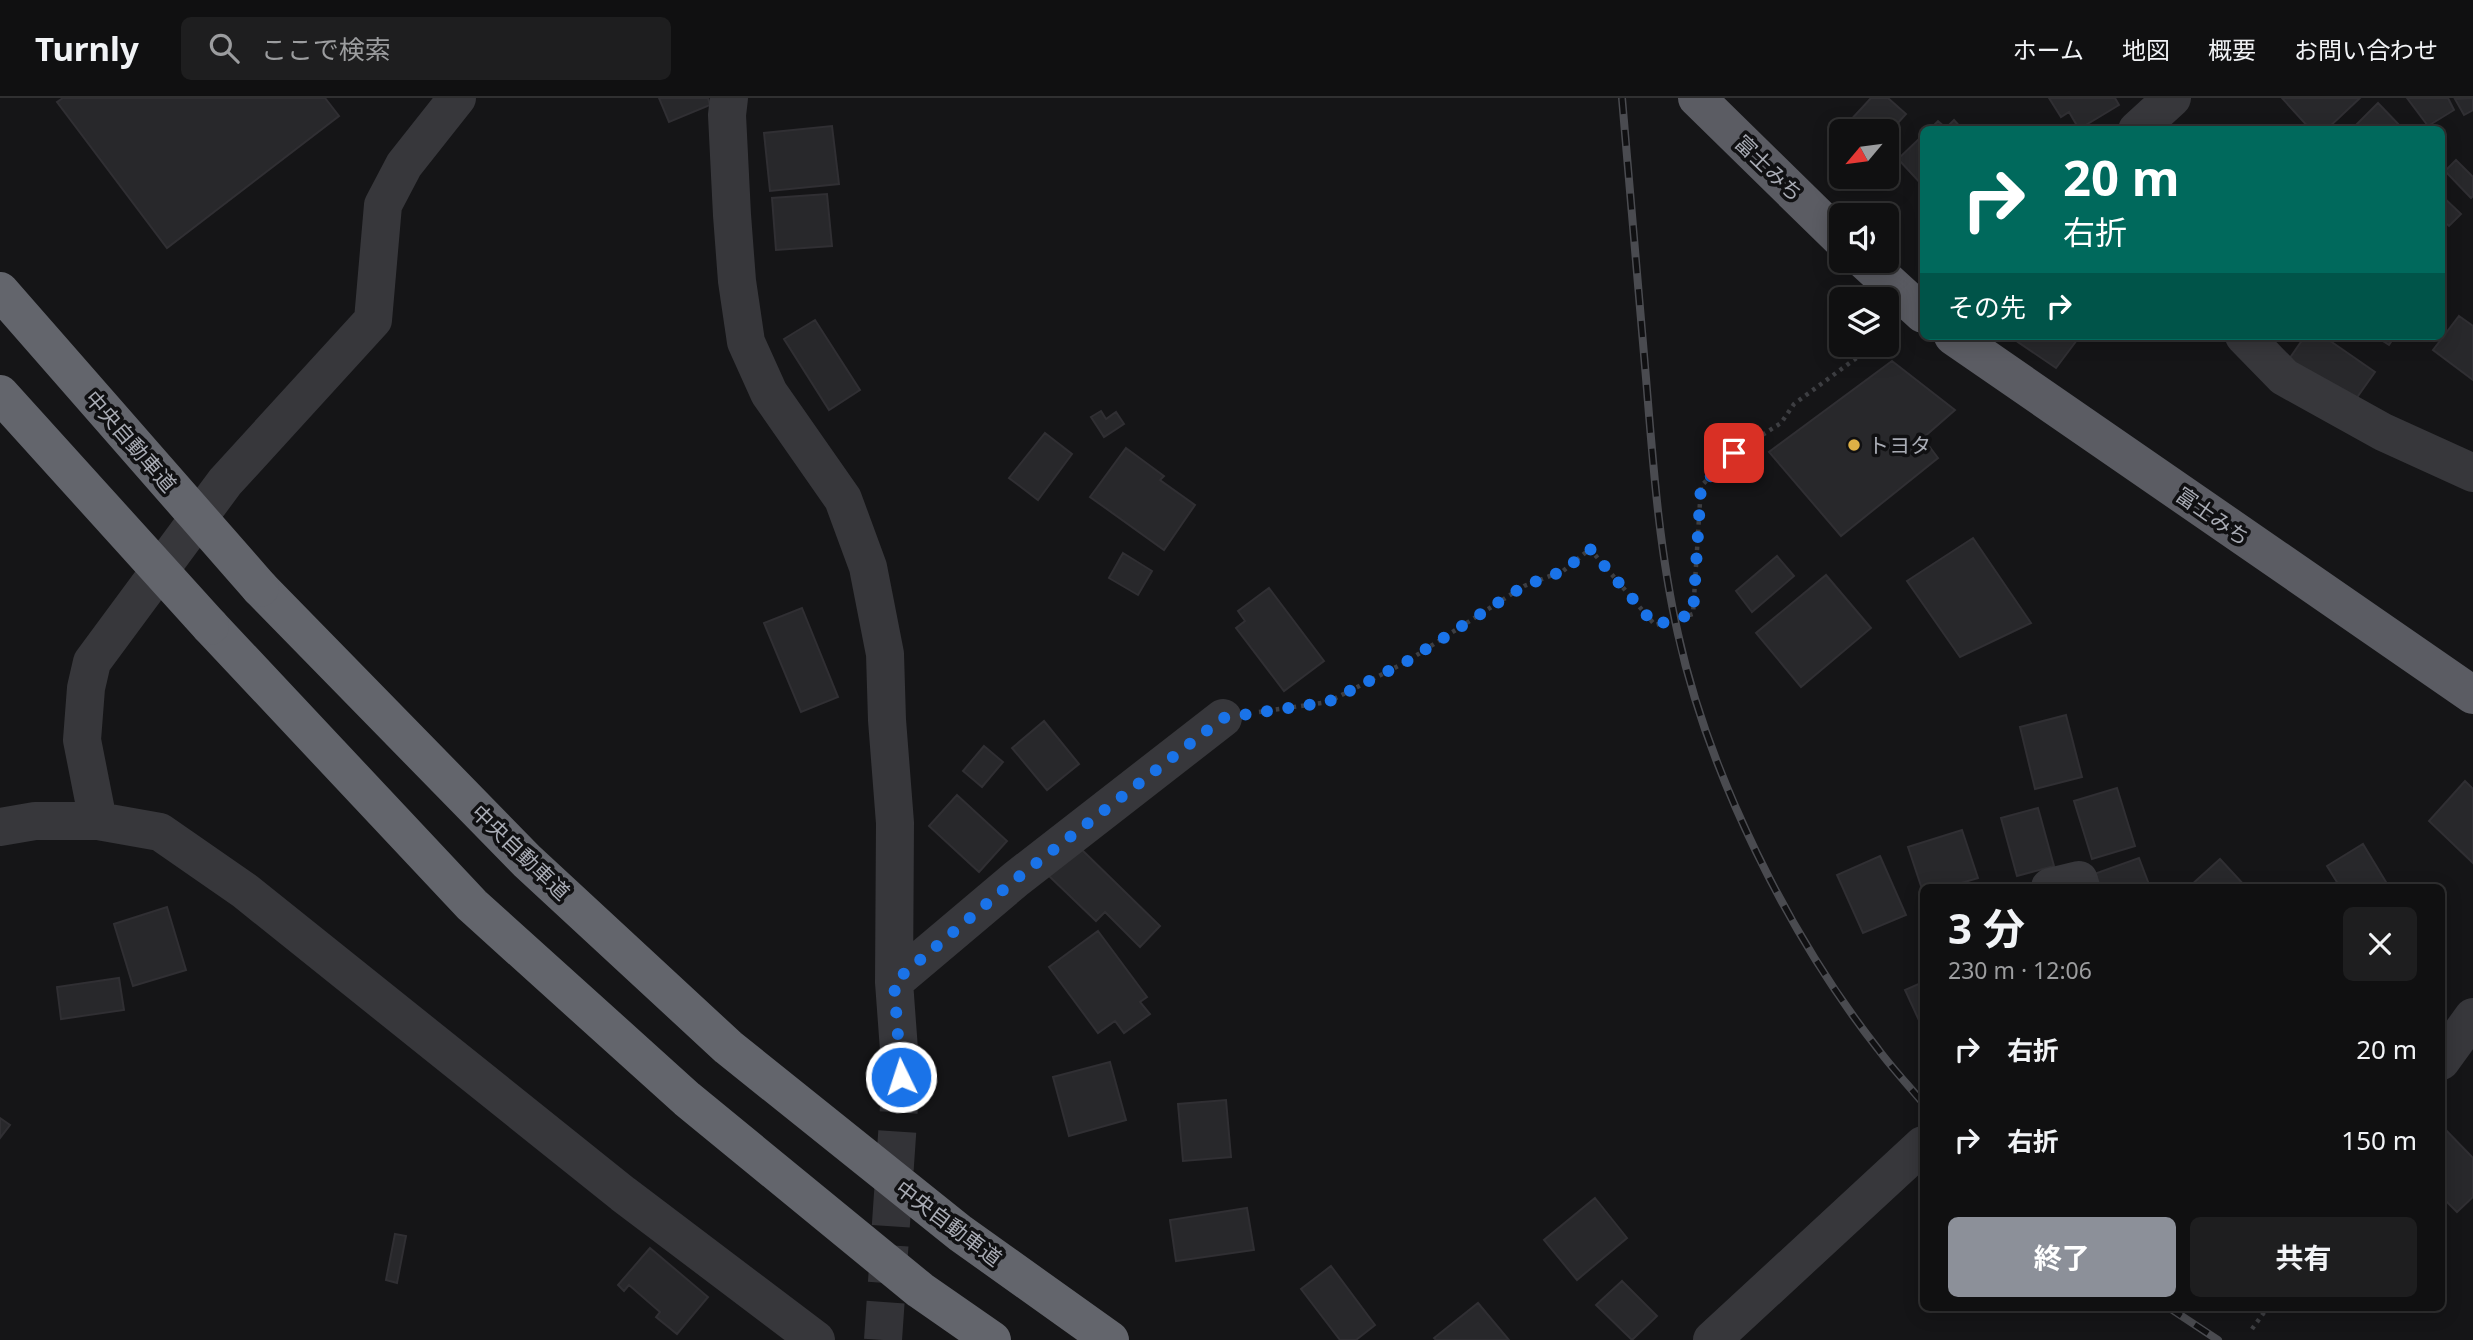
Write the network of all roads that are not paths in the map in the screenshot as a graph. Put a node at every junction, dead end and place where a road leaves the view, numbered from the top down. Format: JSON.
{"nodes":[{"id":1,"x":457,"y":98,"type":"edge"},
{"id":2,"x":729,"y":98,"type":"edge"},
{"id":3,"x":1697,"y":98,"type":"edge"},
{"id":4,"x":1829,"y":227,"type":"edge"},
{"id":5,"x":1878,"y":273,"type":"edge"},
{"id":6,"x":0,"y":291,"type":"edge"},
{"id":7,"x":1920,"y":311,"type":"edge"},
{"id":8,"x":1959,"y":340,"type":"edge"},
{"id":9,"x":2248,"y":340,"type":"edge"},
{"id":10,"x":0,"y":394,"type":"edge"},
{"id":11,"x":2473,"y":473,"type":"edge"},
{"id":12,"x":2473,"y":695,"type":"edge"},
{"id":13,"x":1223,"y":718,"type":"road end"},
{"id":14,"x":98,"y":821,"type":"junction"},
{"id":15,"x":0,"y":827,"type":"edge"},
{"id":16,"x":2062,"y":884,"type":"edge"},
{"id":17,"x":2080,"y":884,"type":"edge"},
{"id":18,"x":894,"y":982,"type":"junction"},
{"id":19,"x":2473,"y":1017,"type":"edge"},
{"id":20,"x":2445,"y":1056,"type":"edge"},
{"id":21,"x":901,"y":1077,"type":"tunnel mouth"},
{"id":22,"x":1920,"y":1148,"type":"edge"},
{"id":23,"x":816,"y":1340,"type":"edge"},
{"id":24,"x":992,"y":1340,"type":"edge"},
{"id":25,"x":1110,"y":1340,"type":"edge"},
{"id":26,"x":1712,"y":1340,"type":"edge"}],
"edges":[{"from":1,"to":14,"type":"street"},
{"from":2,"to":18,"type":"street"},
{"from":3,"to":4,"type":"highway","name":"富士みち"},
{"from":5,"to":7,"type":"highway"},
{"from":6,"to":25,"type":"highway","name":"中央自動車道","bridge":true},
{"from":8,"to":12,"type":"highway","name":"富士みち"},
{"from":9,"to":11,"type":"street"},
{"from":10,"to":24,"type":"highway","bridge":true},
{"from":13,"to":18,"type":"street"},
{"from":14,"to":15,"type":"street"},
{"from":14,"to":23,"type":"street"},
{"from":16,"to":17,"type":"street"},
{"from":18,"to":21,"type":"street"},
{"from":19,"to":20,"type":"street"},
{"from":22,"to":26,"type":"street"}]}
